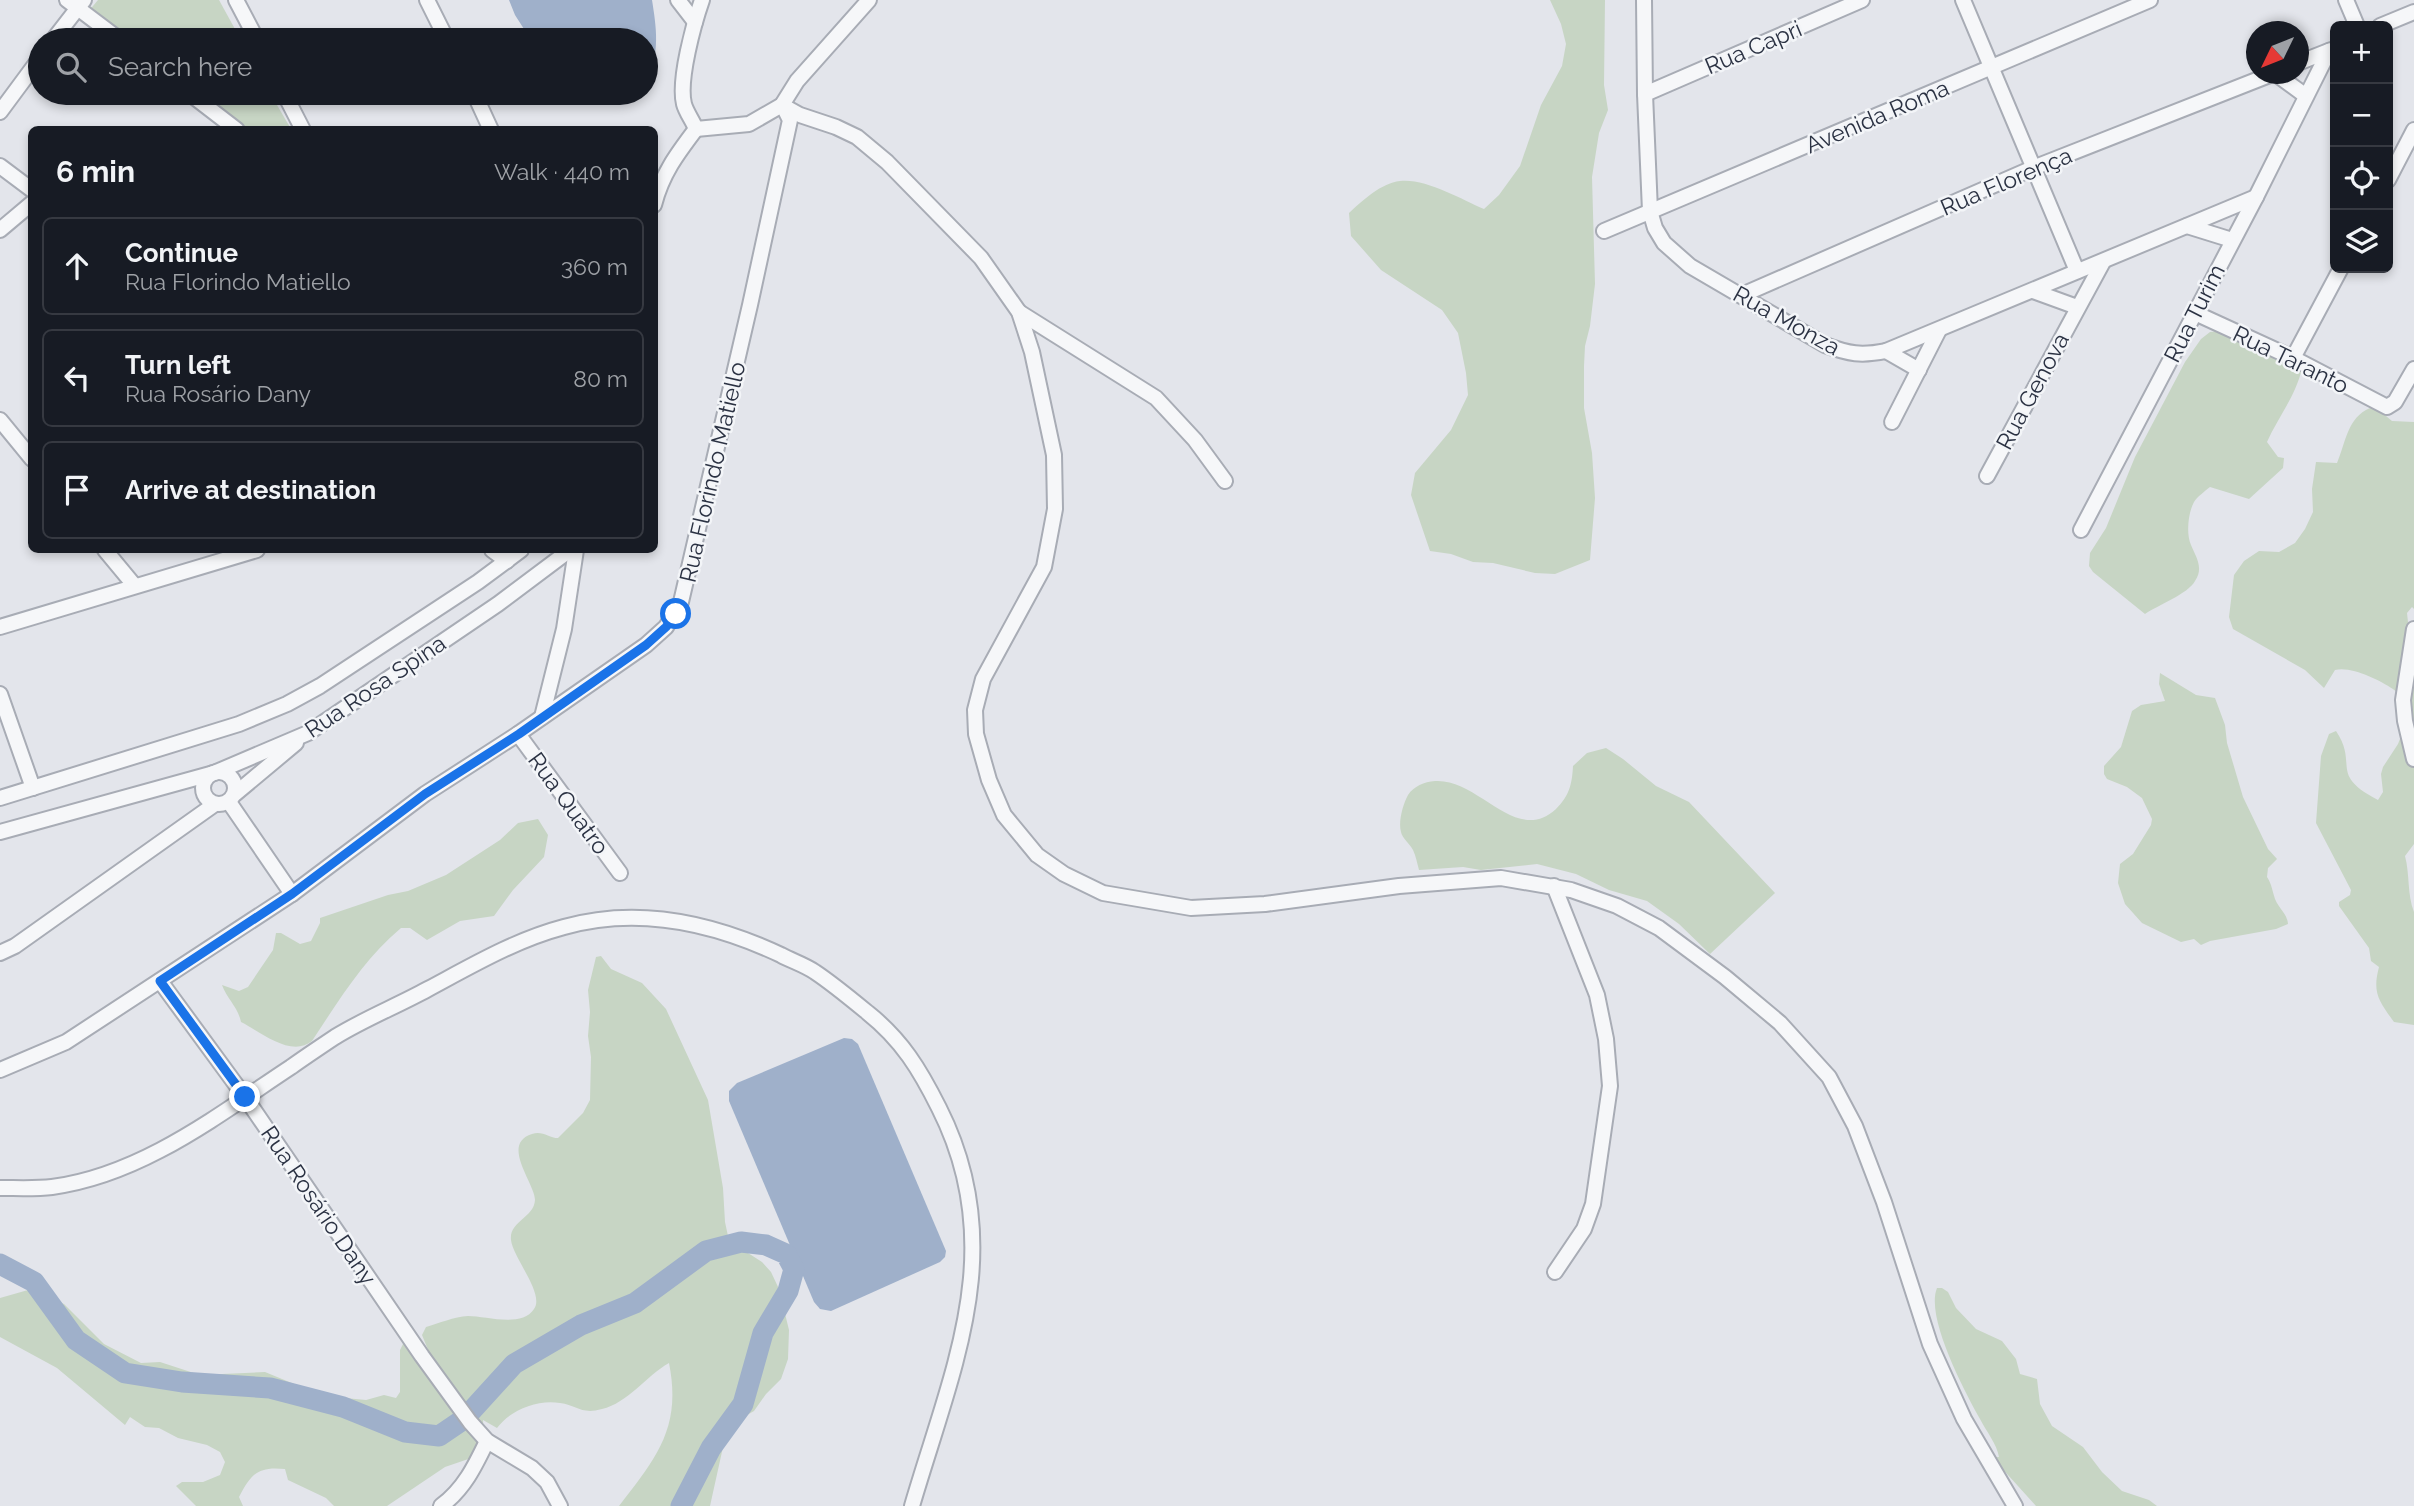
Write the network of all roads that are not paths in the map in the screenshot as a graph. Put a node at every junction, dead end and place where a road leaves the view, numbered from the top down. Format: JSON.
{"nodes":[{"id":1,"x":236,"y":0,"type":"edge"},
{"id":2,"x":426,"y":0,"type":"edge"},
{"id":3,"x":678,"y":0,"type":"edge"},
{"id":4,"x":702,"y":0,"type":"edge"},
{"id":5,"x":869,"y":0,"type":"edge"},
{"id":6,"x":1644,"y":0,"type":"edge"},
{"id":7,"x":1862,"y":0,"type":"edge"},
{"id":8,"x":1963,"y":0,"type":"edge"},
{"id":9,"x":2150,"y":0,"type":"edge"},
{"id":10,"x":2346,"y":0,"type":"edge"},
{"id":11,"x":76,"y":3,"type":"edge"},
{"id":12,"x":2414,"y":12,"type":"edge"},
{"id":13,"x":2355,"y":21,"type":"edge"},
{"id":14,"x":2392,"y":21,"type":"edge"},
{"id":15,"x":695,"y":22,"type":"junction"},
{"id":16,"x":60,"y":28,"type":"edge"},
{"id":17,"x":106,"y":28,"type":"edge"},
{"id":18,"x":251,"y":28,"type":"edge"},
{"id":19,"x":441,"y":28,"type":"edge"},
{"id":20,"x":2330,"y":50,"type":"edge"},
{"id":21,"x":2330,"y":53,"type":"edge"},
{"id":22,"x":2309,"y":58,"type":"edge"},
{"id":23,"x":1992,"y":67,"type":"junction"},
{"id":24,"x":28,"y":74,"type":"edge"},
{"id":25,"x":2248,"y":84,"type":"edge"},
{"id":26,"x":2289,"y":84,"type":"edge"},
{"id":27,"x":1645,"y":94,"type":"junction"},
{"id":28,"x":2306,"y":96,"type":"junction"},
{"id":29,"x":205,"y":105,"type":"edge"},
{"id":30,"x":290,"y":105,"type":"edge"},
{"id":31,"x":480,"y":105,"type":"edge"},
{"id":32,"x":782,"y":105,"type":"junction"},
{"id":33,"x":0,"y":112,"type":"edge"},
{"id":34,"x":232,"y":126,"type":"edge"},
{"id":35,"x":301,"y":126,"type":"edge"},
{"id":36,"x":489,"y":126,"type":"edge"},
{"id":37,"x":696,"y":129,"type":"junction"},
{"id":38,"x":2414,"y":130,"type":"edge"},
{"id":39,"x":0,"y":166,"type":"edge"},
{"id":40,"x":2033,"y":168,"type":"junction"},
{"id":41,"x":2393,"y":170,"type":"edge"},
{"id":42,"x":28,"y":187,"type":"edge"},
{"id":43,"x":658,"y":188,"type":"edge"},
{"id":44,"x":2256,"y":197,"type":"junction"},
{"id":45,"x":28,"y":206,"type":"edge"},
{"id":46,"x":1650,"y":211,"type":"junction"},
{"id":47,"x":2187,"y":226,"type":"junction"},
{"id":48,"x":0,"y":230,"type":"edge"},
{"id":49,"x":1604,"y":231,"type":"dead end"},
{"id":50,"x":2232,"y":240,"type":"junction"},
{"id":51,"x":2103,"y":262,"type":"junction"},
{"id":52,"x":2077,"y":271,"type":"junction"},
{"id":53,"x":2338,"y":273,"type":"edge"},
{"id":54,"x":2033,"y":291,"type":"junction"},
{"id":55,"x":1742,"y":295,"type":"junction"},
{"id":56,"x":2077,"y":307,"type":"junction"},
{"id":57,"x":1019,"y":312,"type":"junction"},
{"id":58,"x":2195,"y":313,"type":"junction"},
{"id":59,"x":1939,"y":330,"type":"junction"},
{"id":60,"x":1886,"y":351,"type":"junction"},
{"id":61,"x":2293,"y":358,"type":"junction"},
{"id":62,"x":2414,"y":369,"type":"edge"},
{"id":63,"x":1919,"y":370,"type":"junction"},
{"id":64,"x":0,"y":420,"type":"edge"},
{"id":65,"x":1892,"y":422,"type":"dead end"},
{"id":66,"x":28,"y":454,"type":"edge"},
{"id":67,"x":1987,"y":476,"type":"dead end"},
{"id":68,"x":1225,"y":481,"type":"dead end"},
{"id":69,"x":2081,"y":530,"type":"dead end"},
{"id":70,"x":107,"y":553,"type":"edge"},
{"id":71,"x":246,"y":553,"type":"edge"},
{"id":72,"x":496,"y":553,"type":"edge"},
{"id":73,"x":518,"y":553,"type":"edge"},
{"id":74,"x":566,"y":553,"type":"edge"},
{"id":75,"x":576,"y":553,"type":"edge"},
{"id":76,"x":507,"y":561,"type":"junction"},
{"id":77,"x":134,"y":585,"type":"junction"},
{"id":78,"x":0,"y":627,"type":"edge"},
{"id":79,"x":2414,"y":629,"type":"edge"},
{"id":80,"x":0,"y":694,"type":"edge"},
{"id":81,"x":542,"y":717,"type":"junction"},
{"id":82,"x":308,"y":733,"type":"junction"},
{"id":83,"x":519,"y":734,"type":"junction"},
{"id":84,"x":2414,"y":759,"type":"edge"},
{"id":85,"x":214,"y":773,"type":"junction"},
{"id":86,"x":33,"y":788,"type":"junction"},
{"id":87,"x":0,"y":798,"type":"edge"},
{"id":88,"x":226,"y":800,"type":"junction"},
{"id":89,"x":0,"y":832,"type":"edge"},
{"id":90,"x":621,"y":873,"type":"dead end"},
{"id":91,"x":1554,"y":886,"type":"junction"},
{"id":92,"x":292,"y":894,"type":"junction"},
{"id":93,"x":0,"y":953,"type":"edge"},
{"id":94,"x":160,"y":981,"type":"junction"},
{"id":95,"x":0,"y":1070,"type":"edge"},
{"id":96,"x":245,"y":1097,"type":"junction"},
{"id":97,"x":0,"y":1188,"type":"edge"},
{"id":98,"x":1555,"y":1272,"type":"dead end"},
{"id":99,"x":487,"y":1441,"type":"junction"},
{"id":100,"x":441,"y":1506,"type":"edge"},
{"id":101,"x":560,"y":1506,"type":"edge"},
{"id":102,"x":912,"y":1506,"type":"edge"},
{"id":103,"x":2015,"y":1506,"type":"edge"}],
"edges":[{"from":1,"to":18,"type":"street"},
{"from":2,"to":19,"type":"street"},
{"from":3,"to":15,"type":"street"},
{"from":4,"to":15,"type":"street"},
{"from":5,"to":32,"type":"street"},
{"from":6,"to":27,"type":"street","name":"Rua Monza"},
{"from":7,"to":27,"type":"street","name":"Rua Capri"},
{"from":8,"to":23,"type":"street"},
{"from":9,"to":23,"type":"street","name":"Avenida Roma"},
{"from":10,"to":13,"type":"street"},
{"from":11,"to":16,"type":"street"},
{"from":11,"to":17,"type":"street"},
{"from":12,"to":14,"type":"street"},
{"from":15,"to":37,"type":"street"},
{"from":20,"to":22,"type":"street"},
{"from":21,"to":28,"type":"street","name":"Rua Turim"},
{"from":23,"to":40,"type":"street"},
{"from":23,"to":46,"type":"street","name":"Avenida Roma"},
{"from":24,"to":33,"type":"street"},
{"from":25,"to":40,"type":"street","name":"Rua Florença"},
{"from":26,"to":28,"type":"street"},
{"from":27,"to":46,"type":"street","name":"Rua Monza"},
{"from":28,"to":44,"type":"street","name":"Rua Turim"},
{"from":29,"to":34,"type":"street"},
{"from":30,"to":35,"type":"street"},
{"from":31,"to":36,"type":"street"},
{"from":32,"to":37,"type":"street"},
{"from":32,"to":57,"type":"street"},
{"from":32,"to":81,"type":"street","name":"Rua Florindo Matiello"},
{"from":37,"to":43,"type":"street"},
{"from":38,"to":41,"type":"street"},
{"from":39,"to":42,"type":"street"},
{"from":40,"to":52,"type":"street"},
{"from":40,"to":55,"type":"street","name":"Rua Florença"},
{"from":44,"to":47,"type":"street","name":"Rua Monza"},
{"from":44,"to":50,"type":"street","name":"Rua Turim"},
{"from":45,"to":48,"type":"street"},
{"from":46,"to":49,"type":"street","name":"Avenida Roma"},
{"from":46,"to":55,"type":"street","name":"Rua Monza"},
{"from":47,"to":50,"type":"street"},
{"from":47,"to":51,"type":"street","name":"Rua Monza"},
{"from":50,"to":58,"type":"street","name":"Rua Turim"},
{"from":51,"to":52,"type":"street","name":"Rua Monza"},
{"from":51,"to":56,"type":"street","name":"Rua Genova"},
{"from":52,"to":54,"type":"street","name":"Rua Monza"},
{"from":53,"to":61,"type":"street"},
{"from":54,"to":56,"type":"street","name":"Rua Genova"},
{"from":54,"to":59,"type":"street","name":"Rua Monza"},
{"from":55,"to":60,"type":"street","name":"Rua Monza"},
{"from":56,"to":67,"type":"street","name":"Rua Genova"},
{"from":57,"to":68,"type":"street"},
{"from":57,"to":91,"type":"street"},
{"from":58,"to":61,"type":"street","name":"Rua Taranto"},
{"from":58,"to":69,"type":"street","name":"Rua Turim"},
{"from":59,"to":60,"type":"street","name":"Rua Monza"},
{"from":59,"to":63,"type":"street"},
{"from":60,"to":63,"type":"street"},
{"from":61,"to":62,"type":"street","name":"Rua Taranto"},
{"from":63,"to":65,"type":"street"},
{"from":64,"to":66,"type":"street"},
{"from":70,"to":77,"type":"street"},
{"from":71,"to":77,"type":"street"},
{"from":72,"to":76,"type":"street"},
{"from":73,"to":76,"type":"street"},
{"from":74,"to":82,"type":"street","name":"Rua Rosa Spina"},
{"from":75,"to":81,"type":"street"},
{"from":76,"to":86,"type":"street"},
{"from":77,"to":78,"type":"street"},
{"from":79,"to":84,"type":"street"},
{"from":80,"to":86,"type":"street"},
{"from":81,"to":83,"type":"street","name":"Rua Florindo Matiello"},
{"from":82,"to":85,"type":"street","name":"Rua Rosa Spina"},
{"from":82,"to":88,"type":"street"},
{"from":83,"to":90,"type":"street","name":"Rua Quatro"},
{"from":83,"to":92,"type":"street","name":"Rua Florindo Matiello"},
{"from":85,"to":88,"type":"street"},
{"from":85,"to":88,"type":"street"},
{"from":85,"to":89,"type":"street","name":"Rua Rosa Spina"},
{"from":86,"to":87,"type":"street"},
{"from":88,"to":92,"type":"street"},
{"from":88,"to":93,"type":"street"},
{"from":91,"to":98,"type":"street"},
{"from":91,"to":103,"type":"street"},
{"from":92,"to":94,"type":"street","name":"Rua Florindo Matiello"},
{"from":94,"to":95,"type":"street","name":"Rua Florindo Matiello"},
{"from":94,"to":96,"type":"street","name":"Rua Rosário Dany"},
{"from":96,"to":97,"type":"street"},
{"from":96,"to":99,"type":"street","name":"Rua Rosário Dany"},
{"from":96,"to":102,"type":"street"},
{"from":99,"to":100,"type":"street"},
{"from":99,"to":101,"type":"street","name":"Rua Rosário Dany"}]}
